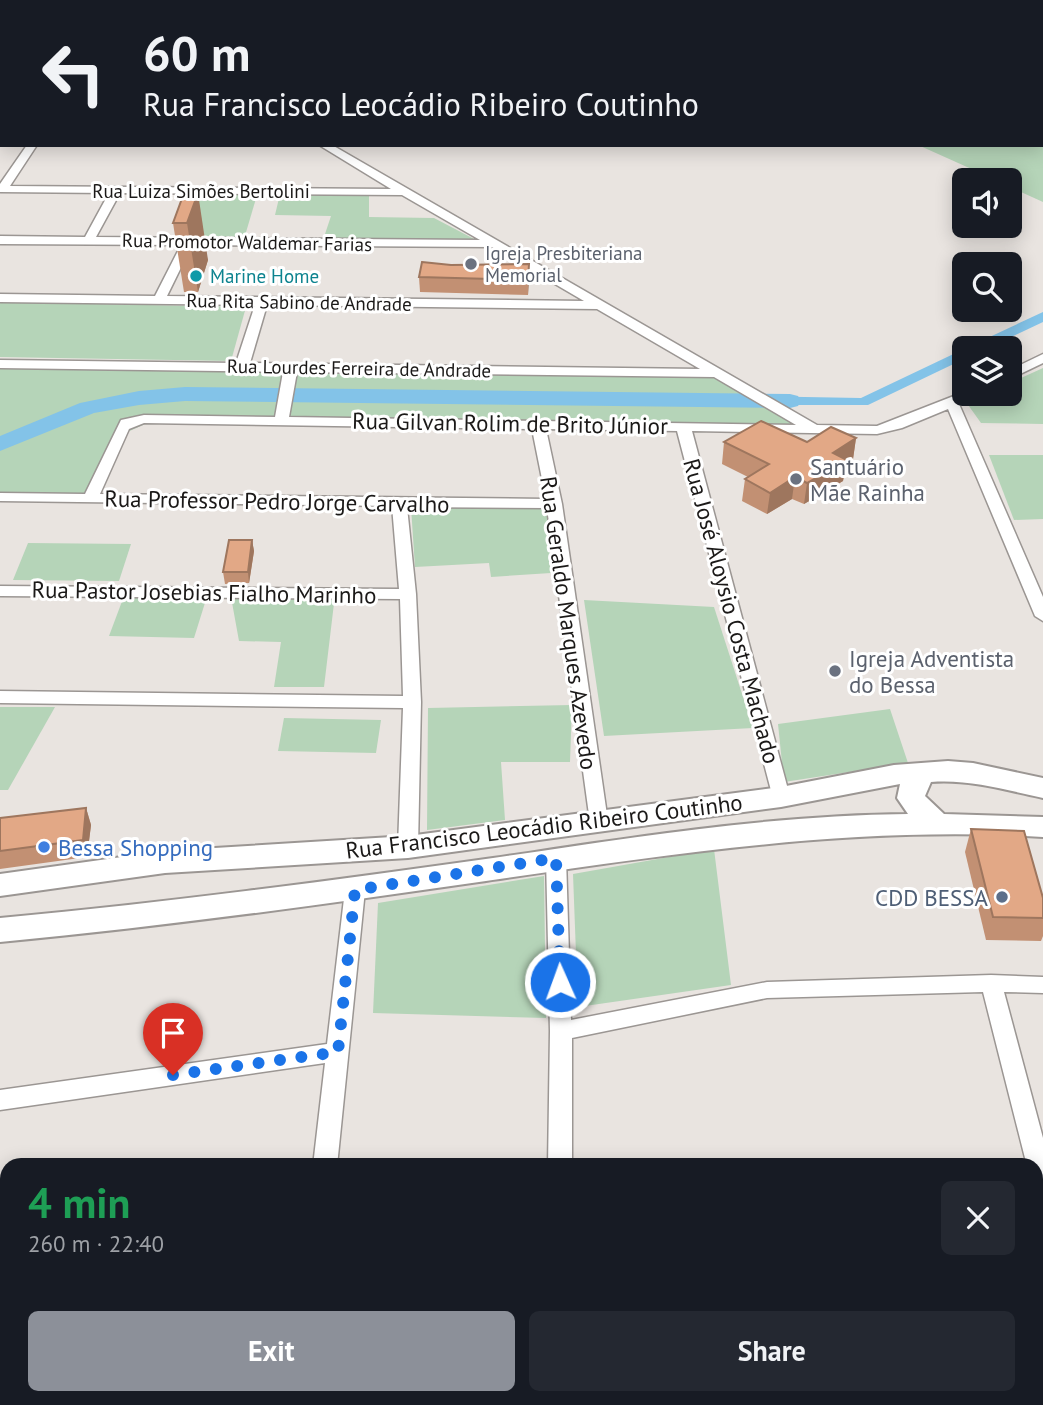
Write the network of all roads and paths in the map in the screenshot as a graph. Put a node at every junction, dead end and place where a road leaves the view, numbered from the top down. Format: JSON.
{"nodes":[{"id":1,"x":31,"y":147,"type":"edge"},
{"id":2,"x":327,"y":147,"type":"edge"},
{"id":3,"x":1,"y":189,"type":"edge"},
{"id":4,"x":117,"y":190,"type":"junction"},
{"id":5,"x":402,"y":192,"type":"junction"},
{"id":6,"x":0,"y":240,"type":"edge"},
{"id":7,"x":89,"y":240,"type":"junction"},
{"id":8,"x":188,"y":242,"type":"junction"},
{"id":9,"x":493,"y":244,"type":"junction"},
{"id":10,"x":0,"y":298,"type":"edge"},
{"id":11,"x":159,"y":300,"type":"junction"},
{"id":12,"x":262,"y":301,"type":"junction"},
{"id":13,"x":598,"y":305,"type":"junction"},
{"id":14,"x":1043,"y":358,"type":"edge"},
{"id":15,"x":0,"y":364,"type":"edge"},
{"id":16,"x":242,"y":366,"type":"junction"},
{"id":17,"x":292,"y":367,"type":"junction"},
{"id":18,"x":1022,"y":369,"type":"edge"},
{"id":19,"x":718,"y":373,"type":"junction"},
{"id":20,"x":952,"y":403,"type":"edge"},
{"id":21,"x":953,"y":406,"type":"edge"},
{"id":22,"x":281,"y":420,"type":"junction"},
{"id":23,"x":538,"y":424,"type":"junction"},
{"id":24,"x":683,"y":425,"type":"junction"},
{"id":25,"x":813,"y":429,"type":"junction"},
{"id":26,"x":0,"y":497,"type":"edge"},
{"id":27,"x":91,"y":498,"type":"junction"},
{"id":28,"x":399,"y":502,"type":"junction"},
{"id":29,"x":554,"y":504,"type":"junction"},
{"id":30,"x":0,"y":591,"type":"edge"},
{"id":31,"x":408,"y":594,"type":"junction"},
{"id":32,"x":1043,"y":617,"type":"edge"},
{"id":33,"x":0,"y":697,"type":"edge"},
{"id":34,"x":412,"y":702,"type":"junction"},
{"id":35,"x":925,"y":772,"type":"junction"},
{"id":36,"x":1043,"y":788,"type":"edge"},
{"id":37,"x":781,"y":797,"type":"junction"},
{"id":38,"x":599,"y":822,"type":"junction"},
{"id":39,"x":936,"y":823,"type":"junction"},
{"id":40,"x":1043,"y":827,"type":"edge"},
{"id":41,"x":408,"y":847,"type":"junction"},
{"id":42,"x":556,"y":858,"type":"junction"},
{"id":43,"x":0,"y":885,"type":"edge"},
{"id":44,"x":355,"y":890,"type":"junction"},
{"id":45,"x":0,"y":930,"type":"edge"},
{"id":46,"x":991,"y":983,"type":"junction"},
{"id":47,"x":1043,"y":985,"type":"edge"},
{"id":48,"x":561,"y":1031,"type":"junction"},
{"id":49,"x":338,"y":1052,"type":"junction"},
{"id":50,"x":0,"y":1100,"type":"edge"},
{"id":51,"x":326,"y":1158,"type":"edge"},
{"id":52,"x":559,"y":1158,"type":"edge"},
{"id":53,"x":1037,"y":1158,"type":"edge"}],
"edges":[{"from":1,"to":3,"type":"street"},
{"from":2,"to":5,"type":"street"},
{"from":3,"to":4,"type":"street","name":"Rua Luiza Simões Bertolini"},
{"from":4,"to":5,"type":"street","name":"Rua Luiza Simões Bertolini"},
{"from":4,"to":7,"type":"street"},
{"from":5,"to":9,"type":"street"},
{"from":6,"to":7,"type":"street","name":"Rua Promotor Waldemar Farias"},
{"from":7,"to":8,"type":"street","name":"Rua Promotor Waldemar Farias"},
{"from":8,"to":9,"type":"street","name":"Rua Promotor Waldemar Farias"},
{"from":8,"to":11,"type":"street"},
{"from":9,"to":13,"type":"street"},
{"from":10,"to":11,"type":"street","name":"Rua Rita Sabino de Andrade"},
{"from":11,"to":12,"type":"street","name":"Rua Rita Sabino de Andrade"},
{"from":12,"to":13,"type":"street","name":"Rua Rita Sabino de Andrade"},
{"from":12,"to":16,"type":"street"},
{"from":13,"to":19,"type":"street"},
{"from":14,"to":18,"type":"street"},
{"from":15,"to":16,"type":"street","name":"Rua Lourdes Ferreira de Andrade"},
{"from":16,"to":17,"type":"street","name":"Rua Lourdes Ferreira de Andrade"},
{"from":17,"to":19,"type":"street","name":"Rua Lourdes Ferreira de Andrade"},
{"from":17,"to":22,"type":"street"},
{"from":19,"to":25,"type":"street"},
{"from":20,"to":25,"type":"street","name":"Rua Gilvan Rolim de Brito Júnior"},
{"from":21,"to":32,"type":"street"},
{"from":22,"to":23,"type":"street","name":"Rua Gilvan Rolim de Brito Júnior"},
{"from":22,"to":27,"type":"street","name":"Rua Gilvan Rolim de Brito Júnior"},
{"from":23,"to":24,"type":"street","name":"Rua Gilvan Rolim de Brito Júnior"},
{"from":23,"to":29,"type":"street","name":"Rua Geraldo Marques Azevedo"},
{"from":24,"to":25,"type":"street","name":"Rua Gilvan Rolim de Brito Júnior"},
{"from":24,"to":37,"type":"street","name":"Rua José Aloysio Costa Machado"},
{"from":26,"to":27,"type":"street","name":"Rua Professor Pedro Jorge Carvalho"},
{"from":27,"to":28,"type":"street","name":"Rua Professor Pedro Jorge Carvalho"},
{"from":28,"to":29,"type":"street","name":"Rua Professor Pedro Jorge Carvalho"},
{"from":28,"to":31,"type":"street"},
{"from":29,"to":38,"type":"street","name":"Rua Geraldo Marques Azevedo"},
{"from":30,"to":31,"type":"street","name":"Rua Pastor Josebias Fialho Marinho"},
{"from":31,"to":34,"type":"street"},
{"from":33,"to":34,"type":"street"},
{"from":34,"to":41,"type":"street"},
{"from":35,"to":36,"type":"main road","name":"Rua Francisco Leocádio Ribeiro Coutinho"},
{"from":35,"to":37,"type":"main road","name":"Rua Francisco Leocádio Ribeiro Coutinho"},
{"from":35,"to":39,"type":"main road"},
{"from":37,"to":38,"type":"main road","name":"Rua Francisco Leocádio Ribeiro Coutinho"},
{"from":38,"to":41,"type":"main road","name":"Rua Francisco Leocádio Ribeiro Coutinho"},
{"from":39,"to":40,"type":"main road","name":"Rua Francisco Leocádio Ribeiro Coutinho"},
{"from":39,"to":42,"type":"main road","name":"Rua Francisco Leocádio Ribeiro Coutinho"},
{"from":41,"to":43,"type":"main road","name":"Rua Francisco Leocádio Ribeiro Coutinho"},
{"from":42,"to":44,"type":"main road","name":"Rua Francisco Leocádio Ribeiro Coutinho"},
{"from":42,"to":48,"type":"street"},
{"from":44,"to":45,"type":"main road","name":"Rua Francisco Leocádio Ribeiro Coutinho"},
{"from":44,"to":49,"type":"street"},
{"from":46,"to":47,"type":"street"},
{"from":46,"to":48,"type":"street"},
{"from":46,"to":53,"type":"street"},
{"from":48,"to":52,"type":"street"},
{"from":49,"to":50,"type":"street"},
{"from":49,"to":51,"type":"street"}]}
